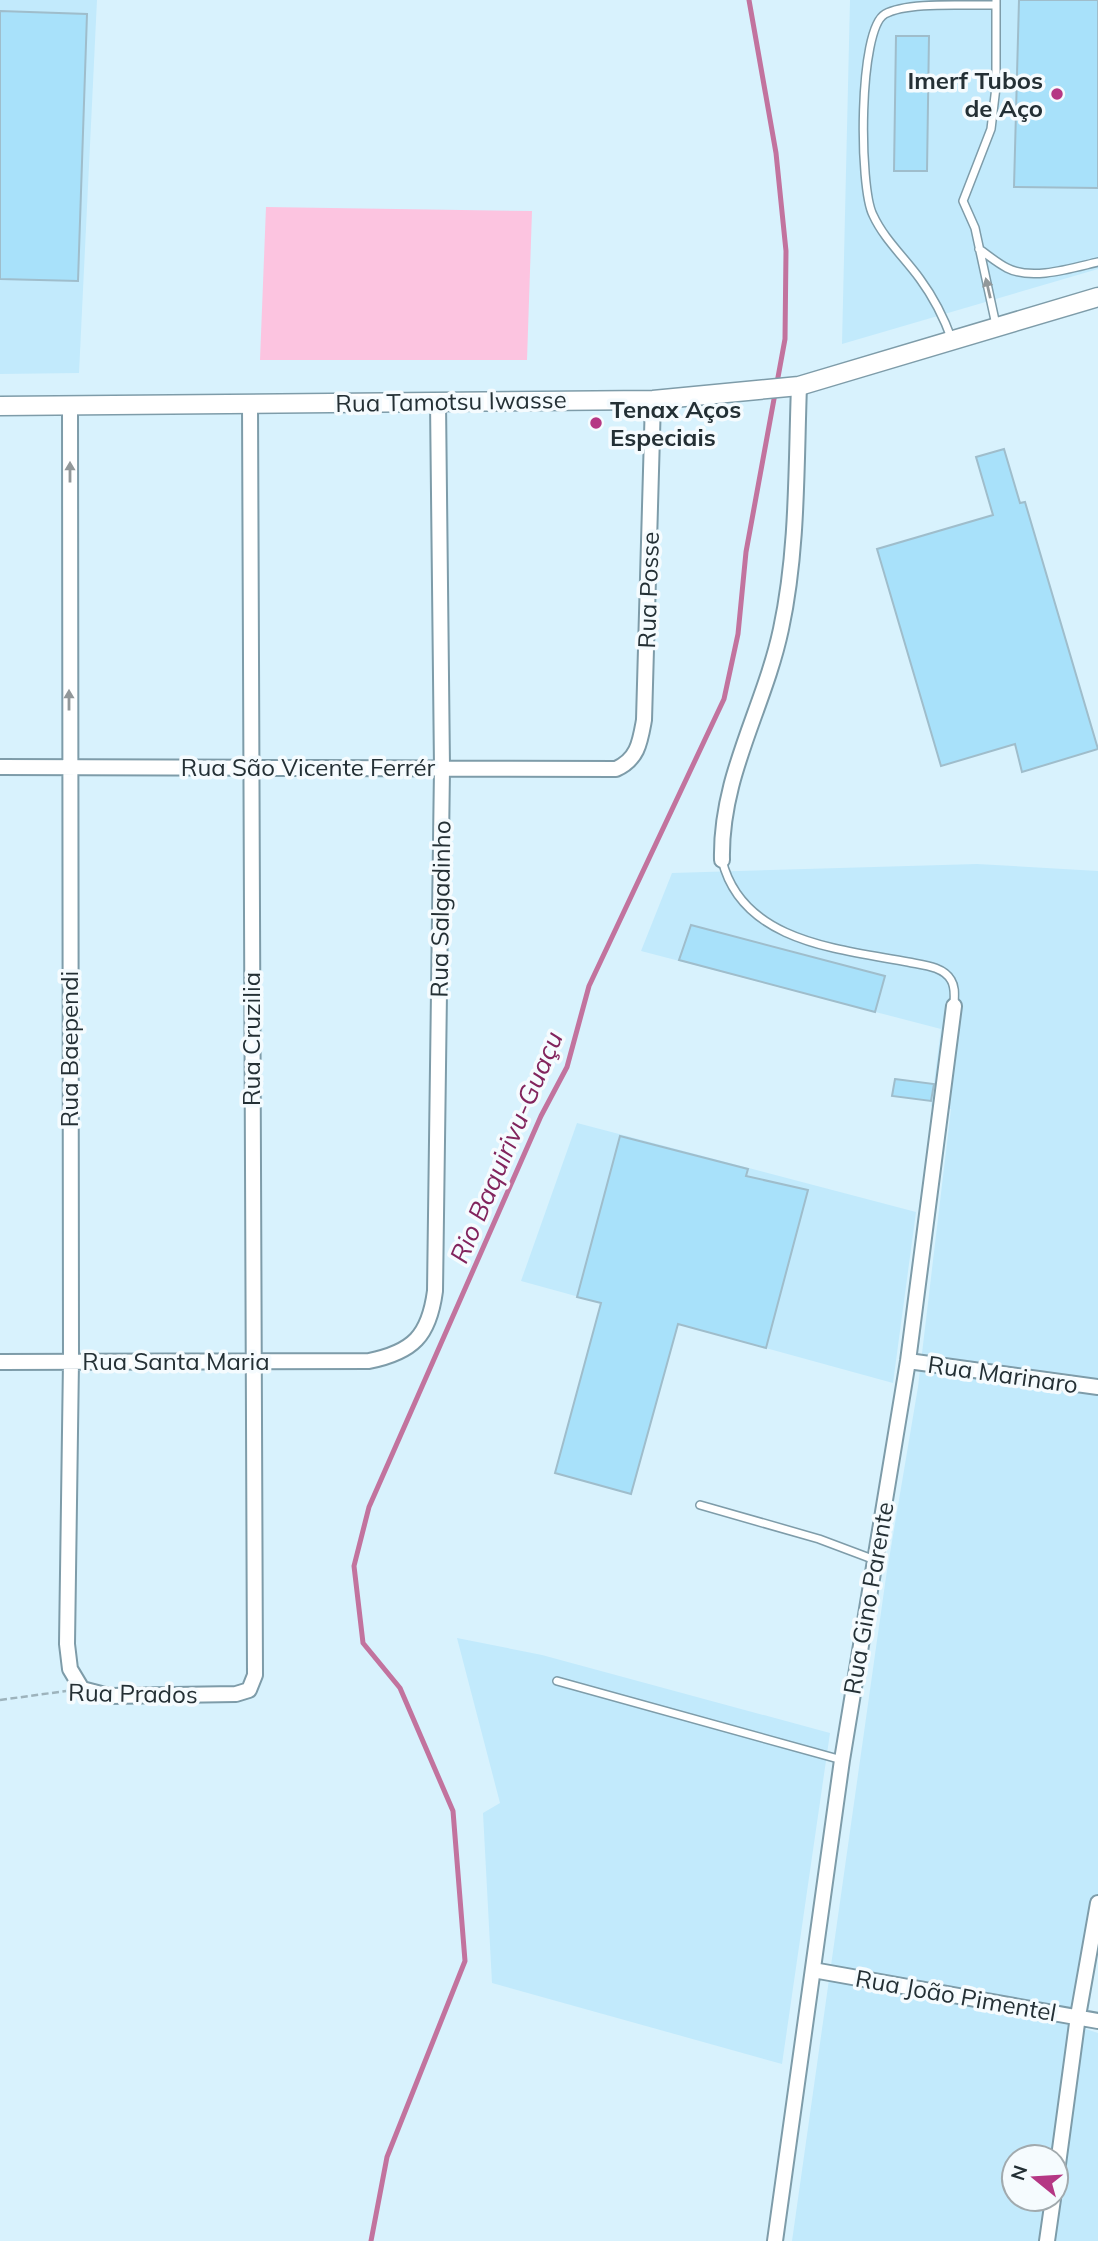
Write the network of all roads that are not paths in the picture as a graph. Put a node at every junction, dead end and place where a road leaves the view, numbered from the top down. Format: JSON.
{"nodes":[{"id":1,"x":996,"y":3,"type":"edge"},
{"id":2,"x":979,"y":249,"type":"junction"},
{"id":3,"x":1098,"y":262,"type":"edge"},
{"id":4,"x":1098,"y":297,"type":"edge"},
{"id":5,"x":997,"y":327,"type":"junction"},
{"id":6,"x":952,"y":340,"type":"junction"},
{"id":7,"x":797,"y":386,"type":"junction"},
{"id":8,"x":653,"y":400,"type":"junction"},
{"id":9,"x":438,"y":402,"type":"junction"},
{"id":10,"x":250,"y":404,"type":"junction"},
{"id":11,"x":70,"y":405,"type":"junction"},
{"id":12,"x":0,"y":406,"type":"edge"},
{"id":13,"x":0,"y":767,"type":"edge"},
{"id":14,"x":251,"y":767,"type":"junction"},
{"id":15,"x":69,"y":768,"type":"junction"},
{"id":16,"x":442,"y":768,"type":"junction"},
{"id":17,"x":616,"y":769,"type":"joint"},
{"id":18,"x":722,"y":860,"type":"joint"},
{"id":19,"x":954,"y":1006,"type":"joint"},
{"id":20,"x":252,"y":1360,"type":"junction"},
{"id":21,"x":352,"y":1360,"type":"joint"},
{"id":22,"x":71,"y":1361,"type":"junction"},
{"id":23,"x":908,"y":1361,"type":"junction"},
{"id":24,"x":0,"y":1362,"type":"edge"},
{"id":25,"x":1098,"y":1387,"type":"edge"},
{"id":26,"x":700,"y":1505,"type":"dead end"},
{"id":27,"x":875,"y":1560,"type":"junction"},
{"id":28,"x":255,"y":1675,"type":"joint"},
{"id":29,"x":557,"y":1681,"type":"dead end"},
{"id":30,"x":82,"y":1689,"type":"joint"},
{"id":31,"x":842,"y":1760,"type":"junction"},
{"id":32,"x":1098,"y":1903,"type":"edge"},
{"id":33,"x":814,"y":1970,"type":"junction"},
{"id":34,"x":1078,"y":2017,"type":"junction"},
{"id":35,"x":1098,"y":2021,"type":"edge"},
{"id":36,"x":1061,"y":2143,"type":"edge"},
{"id":37,"x":1051,"y":2213,"type":"edge"},
{"id":38,"x":775,"y":2241,"type":"edge"},
{"id":39,"x":1047,"y":2241,"type":"edge"}],
"edges":[{"from":1,"to":2,"type":"lane"},
{"from":1,"to":6,"type":"lane"},
{"from":2,"to":3,"type":"lane"},
{"from":5,"to":2,"type":"lane","one_way":true},
{"from":4,"to":5,"type":"street","name":"Rua Tamotsu Iwasse"},
{"from":5,"to":6,"type":"street","name":"Rua Tamotsu Iwasse"},
{"from":6,"to":7,"type":"street","name":"Rua Tamotsu Iwasse"},
{"from":7,"to":8,"type":"street","name":"Rua Tamotsu Iwasse"},
{"from":7,"to":18,"type":"street"},
{"from":8,"to":9,"type":"street","name":"Rua Tamotsu Iwasse"},
{"from":8,"to":17,"type":"street","name":"Rua Posse"},
{"from":9,"to":10,"type":"street","name":"Rua Tamotsu Iwasse"},
{"from":9,"to":16,"type":"street","name":"Rua Salgadinho"},
{"from":10,"to":11,"type":"street","name":"Rua Tamotsu Iwasse"},
{"from":10,"to":14,"type":"street","name":"Rua Cruzilia"},
{"from":11,"to":12,"type":"street","name":"Rua Tamotsu Iwasse"},
{"from":15,"to":11,"type":"street","name":"Rua Baependi","one_way":true},
{"from":13,"to":15,"type":"street","name":"Rua São Vicente Ferrér"},
{"from":14,"to":15,"type":"street","name":"Rua São Vicente Ferrér"},
{"from":14,"to":16,"type":"street","name":"Rua São Vicente Ferrér"},
{"from":14,"to":20,"type":"street","name":"Rua Cruzilia"},
{"from":15,"to":22,"type":"street","name":"Rua Baependi"},
{"from":16,"to":17,"type":"street","name":"Rua São Vicente Ferrér"},
{"from":16,"to":21,"type":"street","name":"Rua Salgadinho"},
{"from":18,"to":19,"type":"lane","name":"Rua Gino Parente"},
{"from":19,"to":23,"type":"street","name":"Rua Gino Parente"},
{"from":20,"to":21,"type":"street","name":"Rua Santa Maria"},
{"from":20,"to":22,"type":"street","name":"Rua Santa Maria"},
{"from":20,"to":28,"type":"street","name":"Rua Cruzilia"},
{"from":22,"to":24,"type":"street","name":"Rua Santa Maria"},
{"from":22,"to":30,"type":"street","name":"Rua Baependi"},
{"from":23,"to":25,"type":"street","name":"Rua Marinaro"},
{"from":23,"to":27,"type":"street","name":"Rua Gino Parente"},
{"from":26,"to":27,"type":"lane"},
{"from":27,"to":31,"type":"street","name":"Rua Gino Parente"},
{"from":28,"to":30,"type":"street","name":"Rua Prados"},
{"from":29,"to":31,"type":"lane"},
{"from":31,"to":33,"type":"street","name":"Rua Gino Parente"},
{"from":32,"to":34,"type":"street"},
{"from":33,"to":34,"type":"street","name":"Rua João Pimentel"},
{"from":33,"to":38,"type":"street","name":"Rua Gino Parente"},
{"from":34,"to":35,"type":"street","name":"Rua João Pimentel"},
{"from":34,"to":36,"type":"street"},
{"from":37,"to":39,"type":"street"}]}
